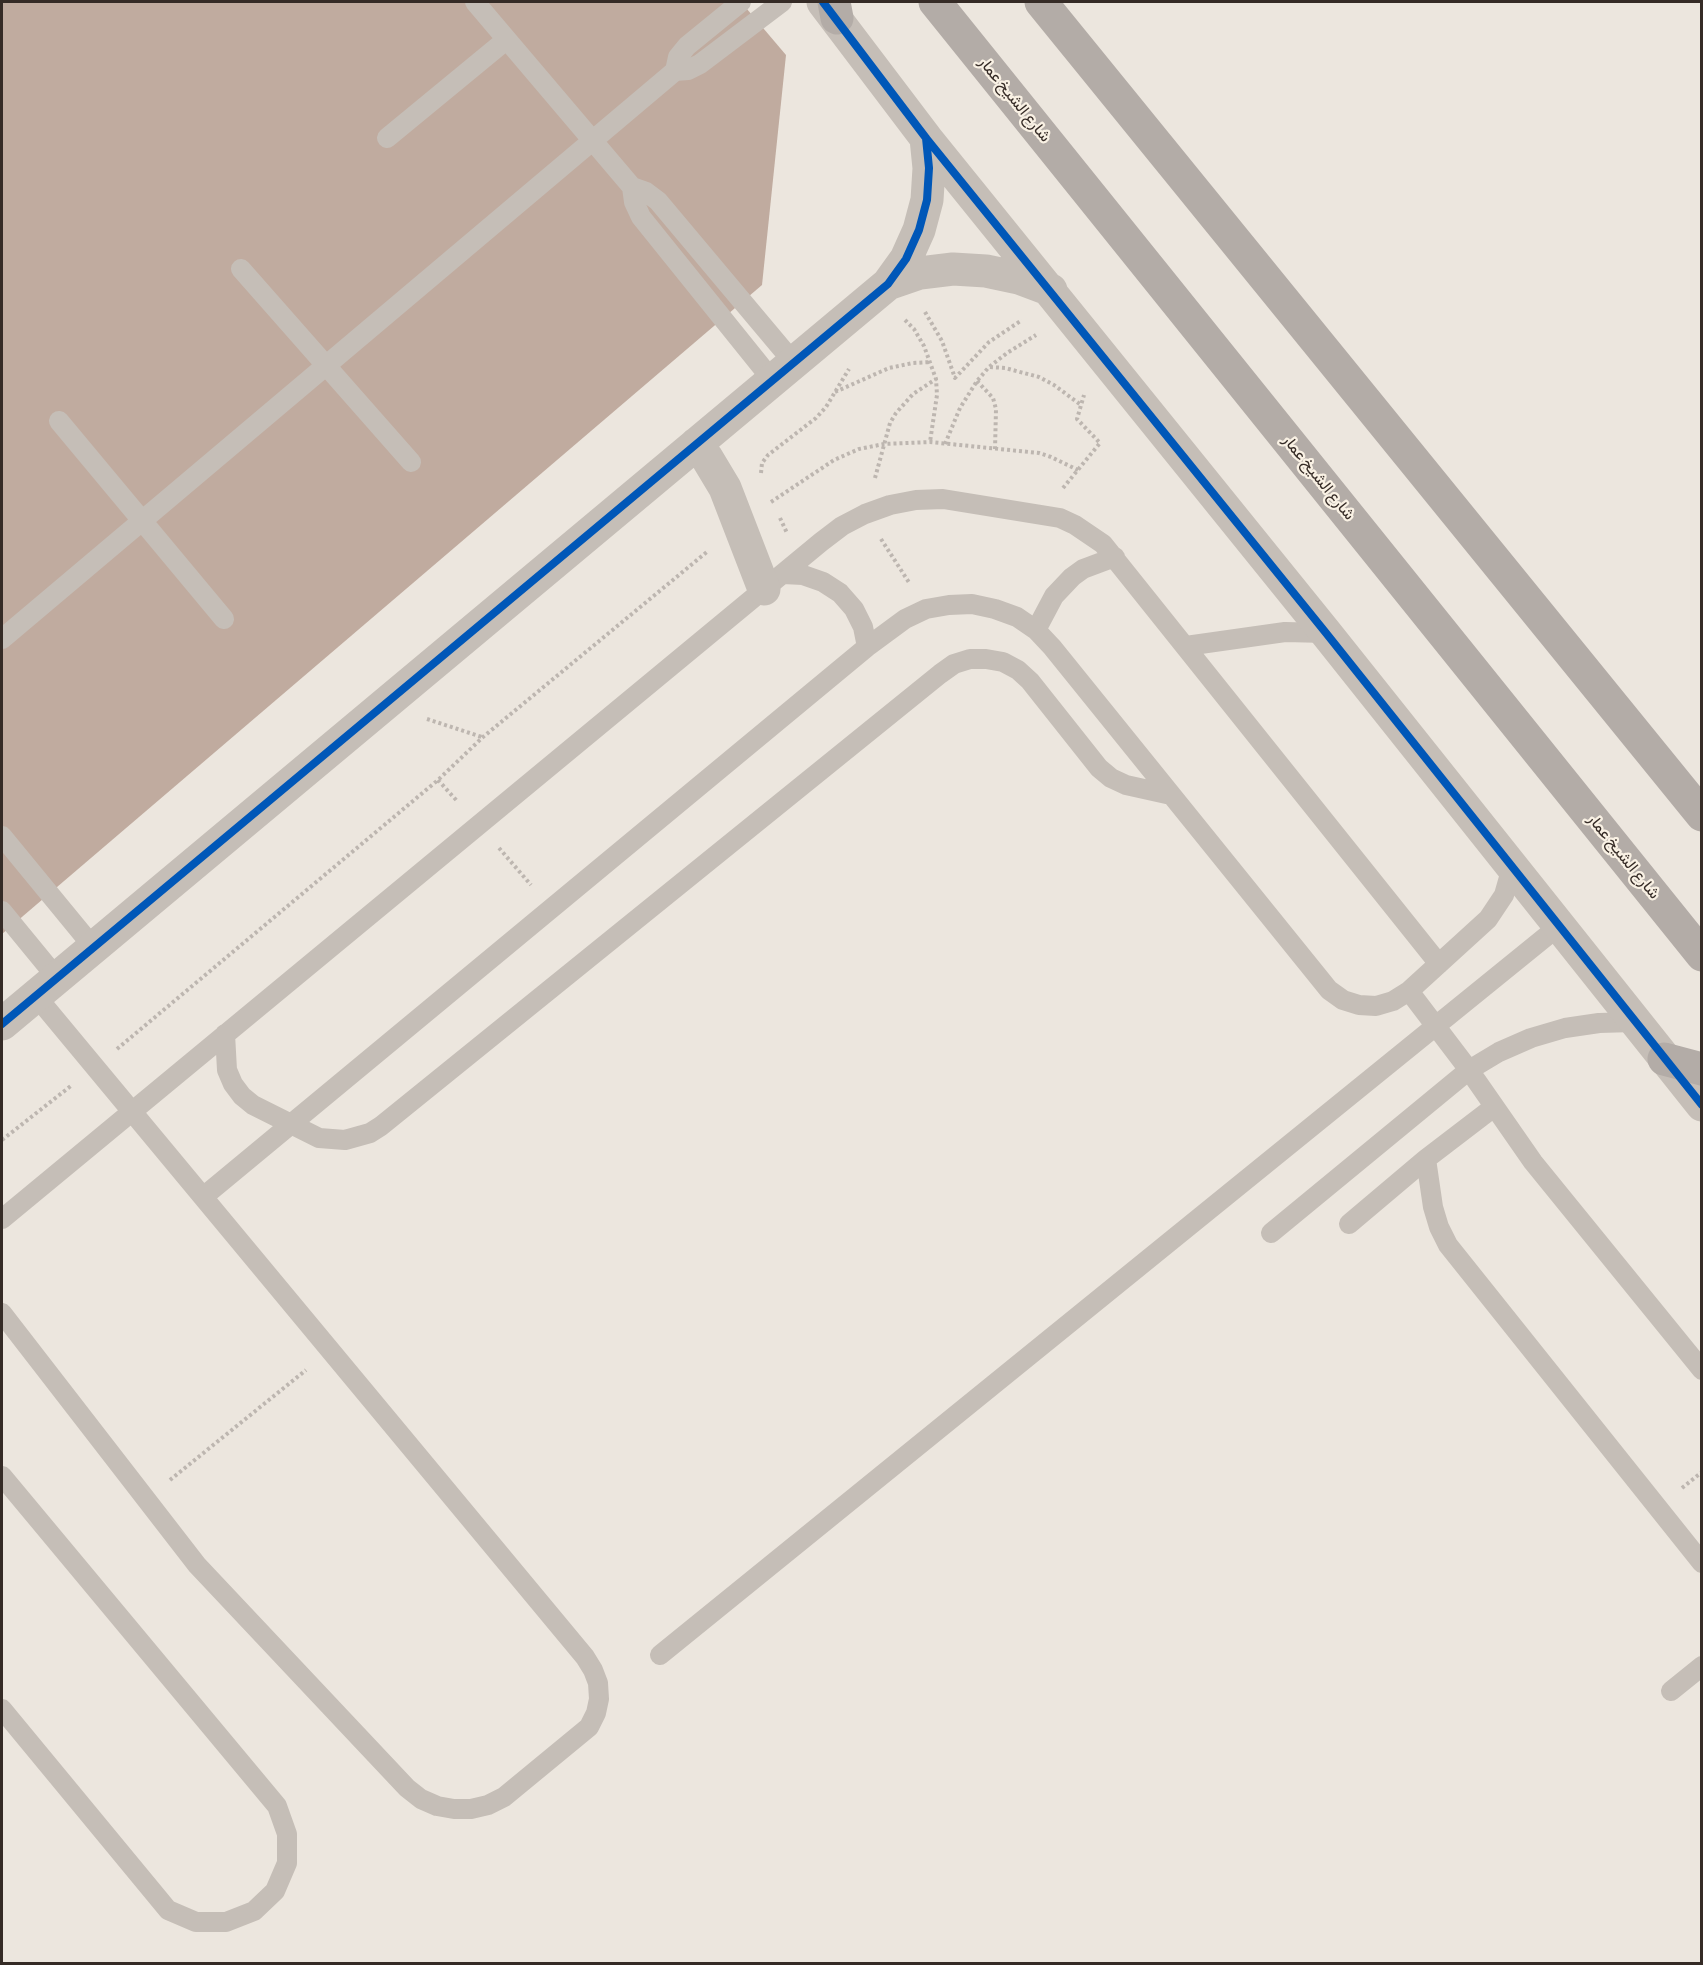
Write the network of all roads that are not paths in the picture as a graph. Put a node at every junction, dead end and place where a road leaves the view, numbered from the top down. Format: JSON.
{"nodes":[{"id":1,"x":475,"y":2,"type":"edge"},
{"id":2,"x":741,"y":2,"type":"edge"},
{"id":3,"x":782,"y":2,"type":"edge"},
{"id":4,"x":935,"y":2,"type":"edge"},
{"id":5,"x":1041,"y":2,"type":"edge"},
{"id":6,"x":831,"y":7,"type":"edge"},
{"id":7,"x":506,"y":40,"type":"junction"},
{"id":8,"x":675,"y":71,"type":"junction"},
{"id":9,"x":387,"y":138,"type":"dead end"},
{"id":10,"x":926,"y":138,"type":"junction"},
{"id":11,"x":592,"y":140,"type":"junction"},
{"id":12,"x":632,"y":187,"type":"junction"},
{"id":13,"x":242,"y":269,"type":"dead end"},
{"id":14,"x":888,"y":284,"type":"junction"},
{"id":15,"x":1051,"y":290,"type":"junction"},
{"id":16,"x":326,"y":365,"type":"junction"},
{"id":17,"x":783,"y":372,"type":"junction"},
{"id":18,"x":59,"y":421,"type":"dead end"},
{"id":19,"x":696,"y":444,"type":"junction"},
{"id":20,"x":411,"y":462,"type":"dead end"},
{"id":21,"x":141,"y":520,"type":"junction"},
{"id":22,"x":1115,"y":556,"type":"junction"},
{"id":23,"x":774,"y":581,"type":"junction"},
{"id":24,"x":224,"y":619,"type":"dead end"},
{"id":25,"x":1036,"y":630,"type":"junction"},
{"id":26,"x":1326,"y":633,"type":"junction"},
{"id":27,"x":2,"y":639,"type":"edge"},
{"id":28,"x":1186,"y":646,"type":"junction"},
{"id":29,"x":867,"y":647,"type":"junction"},
{"id":30,"x":1171,"y":795,"type":"junction"},
{"id":31,"x":1701,"y":815,"type":"edge"},
{"id":32,"x":2,"y":836,"type":"edge"},
{"id":33,"x":1512,"y":867,"type":"junction"},
{"id":34,"x":2,"y":911,"type":"edge"},
{"id":35,"x":1559,"y":926,"type":"junction"},
{"id":36,"x":94,"y":948,"type":"junction"},
{"id":37,"x":1701,"y":955,"type":"edge"},
{"id":38,"x":1439,"y":964,"type":"junction"},
{"id":39,"x":46,"y":987,"type":"junction"},
{"id":40,"x":1409,"y":991,"type":"junction"},
{"id":41,"x":1635,"y":1022,"type":"junction"},
{"id":42,"x":2,"y":1024,"type":"edge"},
{"id":43,"x":1437,"y":1026,"type":"junction"},
{"id":44,"x":225,"y":1034,"type":"junction"},
{"id":45,"x":1664,"y":1059,"type":"junction"},
{"id":46,"x":1701,"y":1069,"type":"edge"},
{"id":47,"x":1469,"y":1070,"type":"junction"},
{"id":48,"x":1701,"y":1105,"type":"edge"},
{"id":49,"x":1494,"y":1107,"type":"junction"},
{"id":50,"x":132,"y":1112,"type":"junction"},
{"id":51,"x":291,"y":1124,"type":"junction"},
{"id":52,"x":1426,"y":1159,"type":"junction"},
{"id":53,"x":203,"y":1197,"type":"junction"},
{"id":54,"x":2,"y":1219,"type":"edge"},
{"id":55,"x":1349,"y":1224,"type":"dead end"},
{"id":56,"x":1271,"y":1233,"type":"dead end"},
{"id":57,"x":2,"y":1313,"type":"edge"},
{"id":58,"x":1701,"y":1370,"type":"edge"},
{"id":59,"x":2,"y":1476,"type":"edge"},
{"id":60,"x":1701,"y":1563,"type":"edge"},
{"id":61,"x":660,"y":1655,"type":"dead end"},
{"id":62,"x":1701,"y":1666,"type":"edge"},
{"id":63,"x":1671,"y":1691,"type":"dead end"},
{"id":64,"x":2,"y":1709,"type":"edge"}],
"edges":[{"from":1,"to":7,"type":"lane"},
{"from":2,"to":8,"type":"lane"},
{"from":3,"to":8,"type":"lane"},
{"from":4,"to":37,"type":"main road","name":"شارع الشيخ عمار"},
{"from":5,"to":31,"type":"main road"},
{"from":6,"to":10,"type":"street"},
{"from":7,"to":9,"type":"lane"},
{"from":7,"to":11,"type":"lane"},
{"from":8,"to":11,"type":"lane"},
{"from":10,"to":14,"type":"street"},
{"from":10,"to":15,"type":"street"},
{"from":11,"to":12,"type":"lane"},
{"from":11,"to":16,"type":"lane"},
{"from":12,"to":17,"type":"lane"},
{"from":12,"to":17,"type":"lane"},
{"from":13,"to":16,"type":"lane"},
{"from":14,"to":15,"type":"street"},
{"from":14,"to":17,"type":"street"},
{"from":15,"to":26,"type":"street"},
{"from":16,"to":20,"type":"lane"},
{"from":16,"to":21,"type":"lane"},
{"from":17,"to":19,"type":"street"},
{"from":18,"to":21,"type":"lane"},
{"from":19,"to":23,"type":"street"},
{"from":19,"to":36,"type":"street"},
{"from":21,"to":24,"type":"lane"},
{"from":21,"to":27,"type":"lane"},
{"from":22,"to":23,"type":"lane"},
{"from":22,"to":25,"type":"lane"},
{"from":22,"to":28,"type":"lane"},
{"from":23,"to":29,"type":"lane"},
{"from":23,"to":44,"type":"lane"},
{"from":25,"to":29,"type":"lane"},
{"from":25,"to":30,"type":"lane"},
{"from":26,"to":28,"type":"lane"},
{"from":26,"to":33,"type":"street"},
{"from":28,"to":38,"type":"lane"},
{"from":29,"to":51,"type":"lane"},
{"from":30,"to":40,"type":"lane"},
{"from":30,"to":51,"type":"lane"},
{"from":32,"to":36,"type":"lane"},
{"from":33,"to":35,"type":"street"},
{"from":33,"to":38,"type":"lane"},
{"from":34,"to":39,"type":"lane"},
{"from":35,"to":41,"type":"street"},
{"from":35,"to":43,"type":"lane"},
{"from":36,"to":39,"type":"street"},
{"from":38,"to":40,"type":"lane"},
{"from":39,"to":42,"type":"street"},
{"from":39,"to":50,"type":"lane"},
{"from":40,"to":43,"type":"lane"},
{"from":41,"to":45,"type":"street"},
{"from":41,"to":47,"type":"lane"},
{"from":43,"to":47,"type":"lane"},
{"from":43,"to":61,"type":"lane"},
{"from":44,"to":50,"type":"lane"},
{"from":44,"to":51,"type":"lane"},
{"from":45,"to":46,"type":"main road"},
{"from":45,"to":48,"type":"street"},
{"from":47,"to":49,"type":"lane"},
{"from":47,"to":56,"type":"lane"},
{"from":49,"to":52,"type":"lane"},
{"from":49,"to":58,"type":"lane"},
{"from":50,"to":53,"type":"lane"},
{"from":50,"to":54,"type":"lane"},
{"from":51,"to":53,"type":"lane"},
{"from":52,"to":55,"type":"lane"},
{"from":52,"to":60,"type":"lane"},
{"from":53,"to":57,"type":"lane"},
{"from":59,"to":64,"type":"lane"},
{"from":62,"to":63,"type":"lane"}]}
